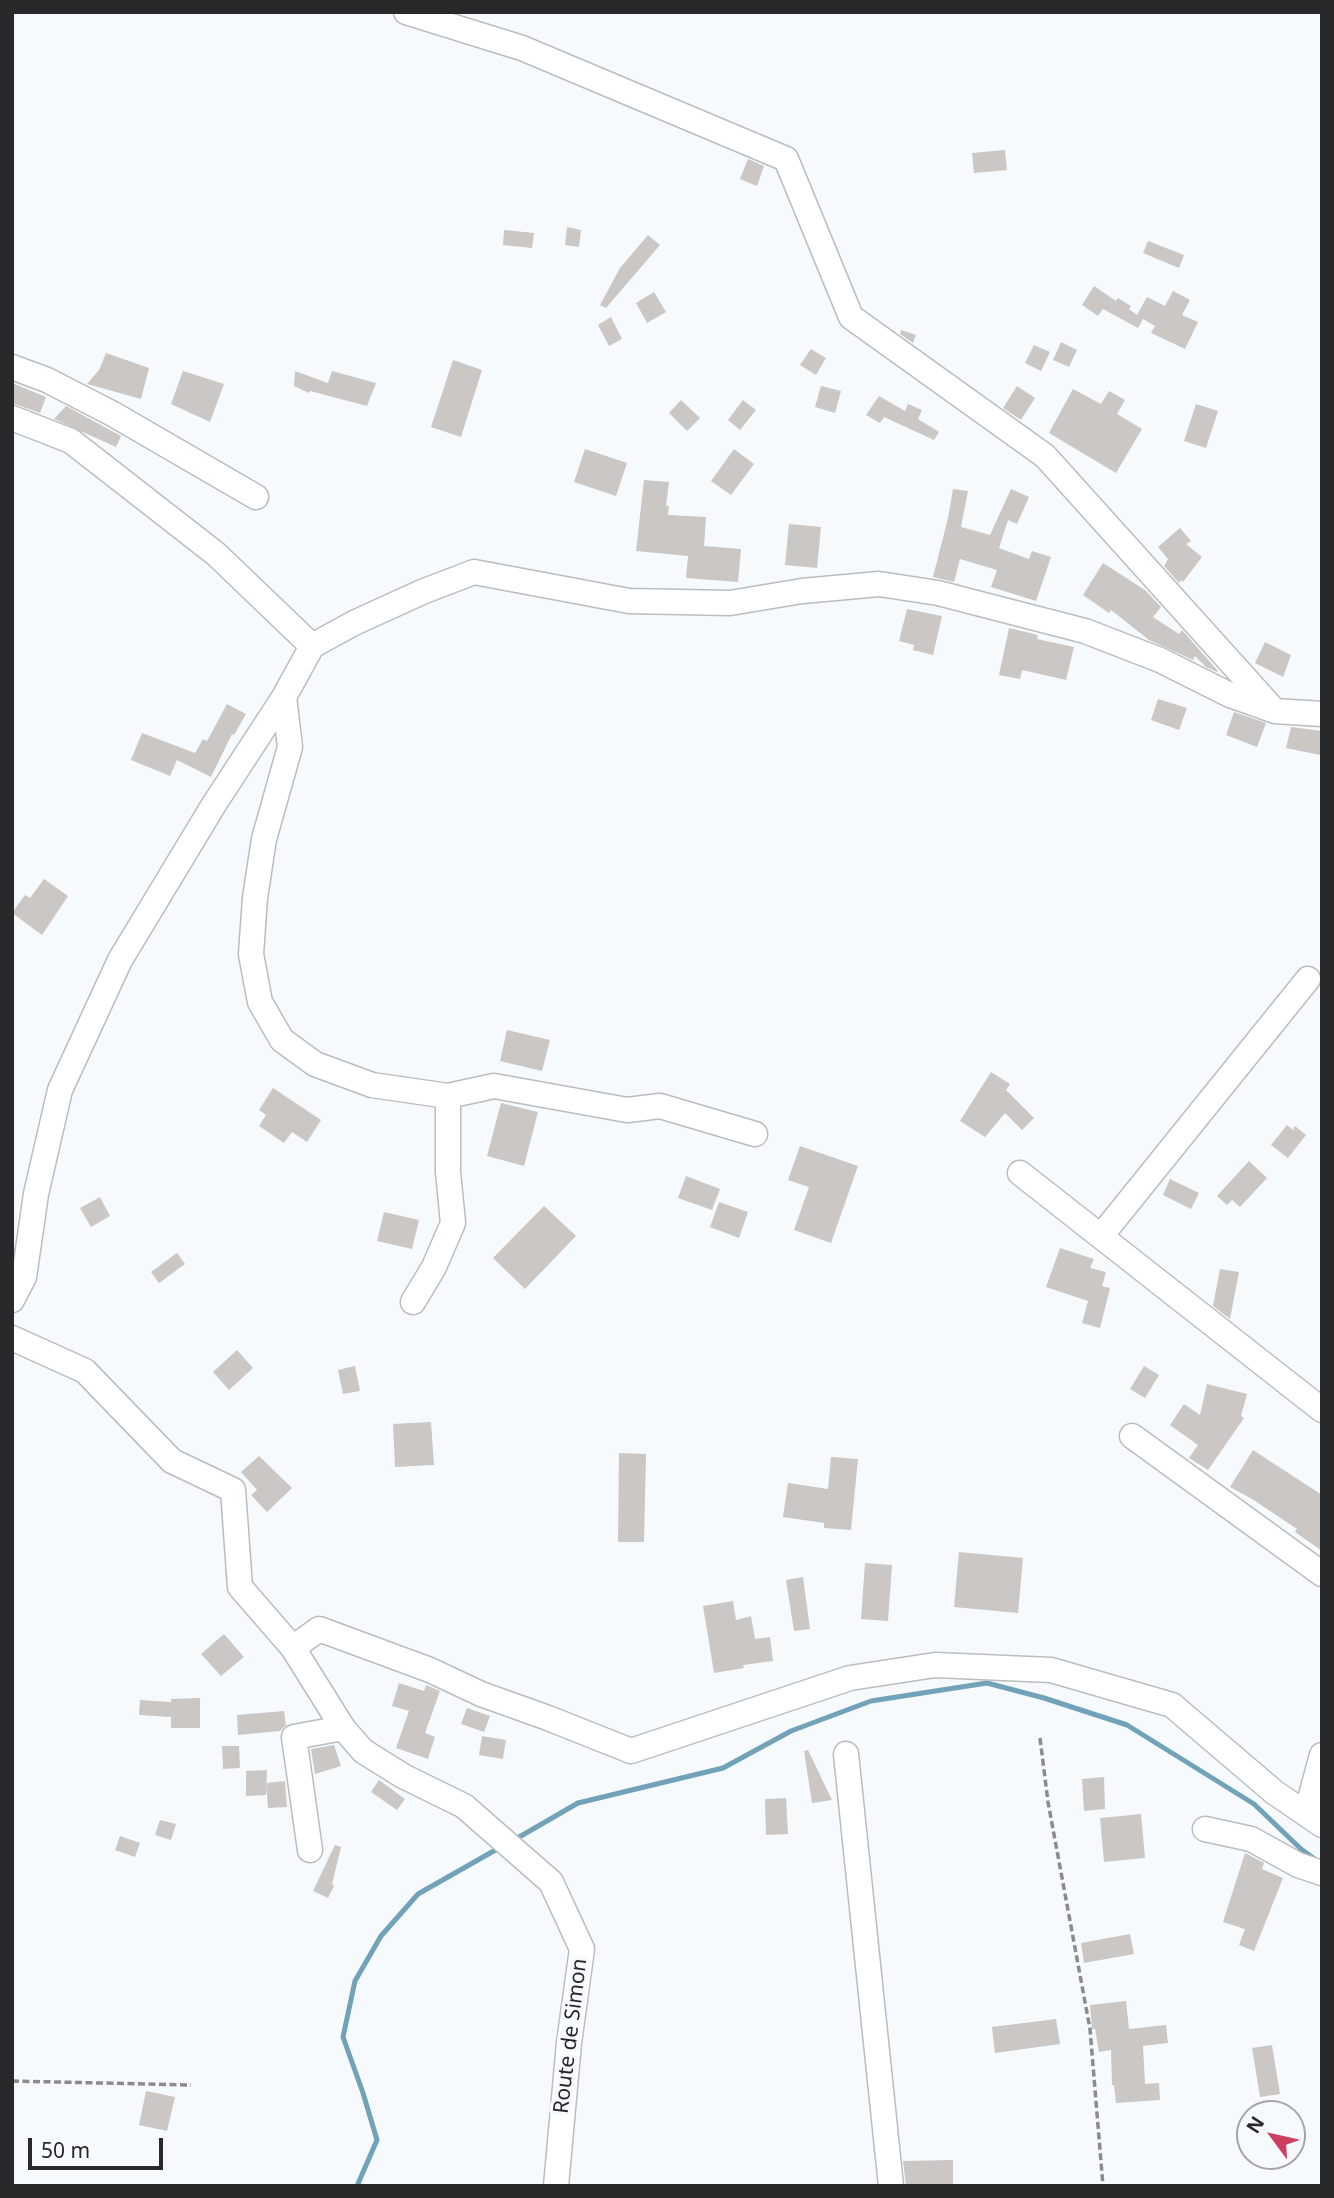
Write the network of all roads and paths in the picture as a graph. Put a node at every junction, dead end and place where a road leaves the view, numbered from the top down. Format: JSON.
{"nodes":[{"id":1,"x":406,"y":12,"type":"edge"},
{"id":2,"x":12,"y":367,"type":"edge"},
{"id":3,"x":12,"y":418,"type":"edge"},
{"id":4,"x":256,"y":496,"type":"dead end"},
{"id":5,"x":312,"y":646,"type":"junction"},
{"id":6,"x":284,"y":697,"type":"junction"},
{"id":7,"x":1275,"y":711,"type":"junction"},
{"id":8,"x":1322,"y":714,"type":"edge"},
{"id":9,"x":1308,"y":979,"type":"dead end"},
{"id":10,"x":448,"y":1096,"type":"junction"},
{"id":11,"x":755,"y":1134,"type":"dead end"},
{"id":12,"x":1020,"y":1173,"type":"dead end"},
{"id":13,"x":1101,"y":1236,"type":"junction"},
{"id":14,"x":12,"y":1300,"type":"edge"},
{"id":15,"x":413,"y":1302,"type":"dead end"},
{"id":16,"x":12,"y":1338,"type":"edge"},
{"id":17,"x":1322,"y":1410,"type":"edge"},
{"id":18,"x":1132,"y":1436,"type":"dead end"},
{"id":19,"x":1322,"y":1574,"type":"edge"},
{"id":20,"x":293,"y":1648,"type":"junction"},
{"id":21,"x":343,"y":1728,"type":"junction"},
{"id":22,"x":1040,"y":1738,"type":"dead end"},
{"id":23,"x":846,"y":1754,"type":"dead end"},
{"id":24,"x":1322,"y":1755,"type":"edge"},
{"id":25,"x":1314,"y":1819,"type":"edge"},
{"id":26,"x":1205,"y":1829,"type":"dead end"},
{"id":27,"x":310,"y":1850,"type":"dead end"},
{"id":28,"x":1322,"y":1873,"type":"edge"},
{"id":29,"x":12,"y":2081,"type":"edge"},
{"id":30,"x":191,"y":2085,"type":"dead end"},
{"id":31,"x":556,"y":2186,"type":"edge"},
{"id":32,"x":891,"y":2186,"type":"edge"},
{"id":33,"x":1103,"y":2186,"type":"edge"}],
"edges":[{"from":1,"to":7,"type":"street"},
{"from":2,"to":4,"type":"street"},
{"from":3,"to":5,"type":"street"},
{"from":5,"to":6,"type":"street"},
{"from":5,"to":7,"type":"street"},
{"from":6,"to":10,"type":"street"},
{"from":6,"to":14,"type":"street"},
{"from":7,"to":8,"type":"street"},
{"from":9,"to":13,"type":"street"},
{"from":10,"to":11,"type":"street"},
{"from":10,"to":15,"type":"street"},
{"from":12,"to":13,"type":"street"},
{"from":13,"to":17,"type":"street"},
{"from":16,"to":20,"type":"street","name":"Route de Simon"},
{"from":18,"to":19,"type":"street"},
{"from":20,"to":21,"type":"street","name":"Route de Simon"},
{"from":20,"to":25,"type":"street"},
{"from":21,"to":27,"type":"street"},
{"from":21,"to":31,"type":"street","name":"Route de Simon"},
{"from":22,"to":33,"type":"path"},
{"from":23,"to":32,"type":"street"},
{"from":24,"to":25,"type":"street"},
{"from":26,"to":28,"type":"street"},
{"from":29,"to":30,"type":"path"}]}
